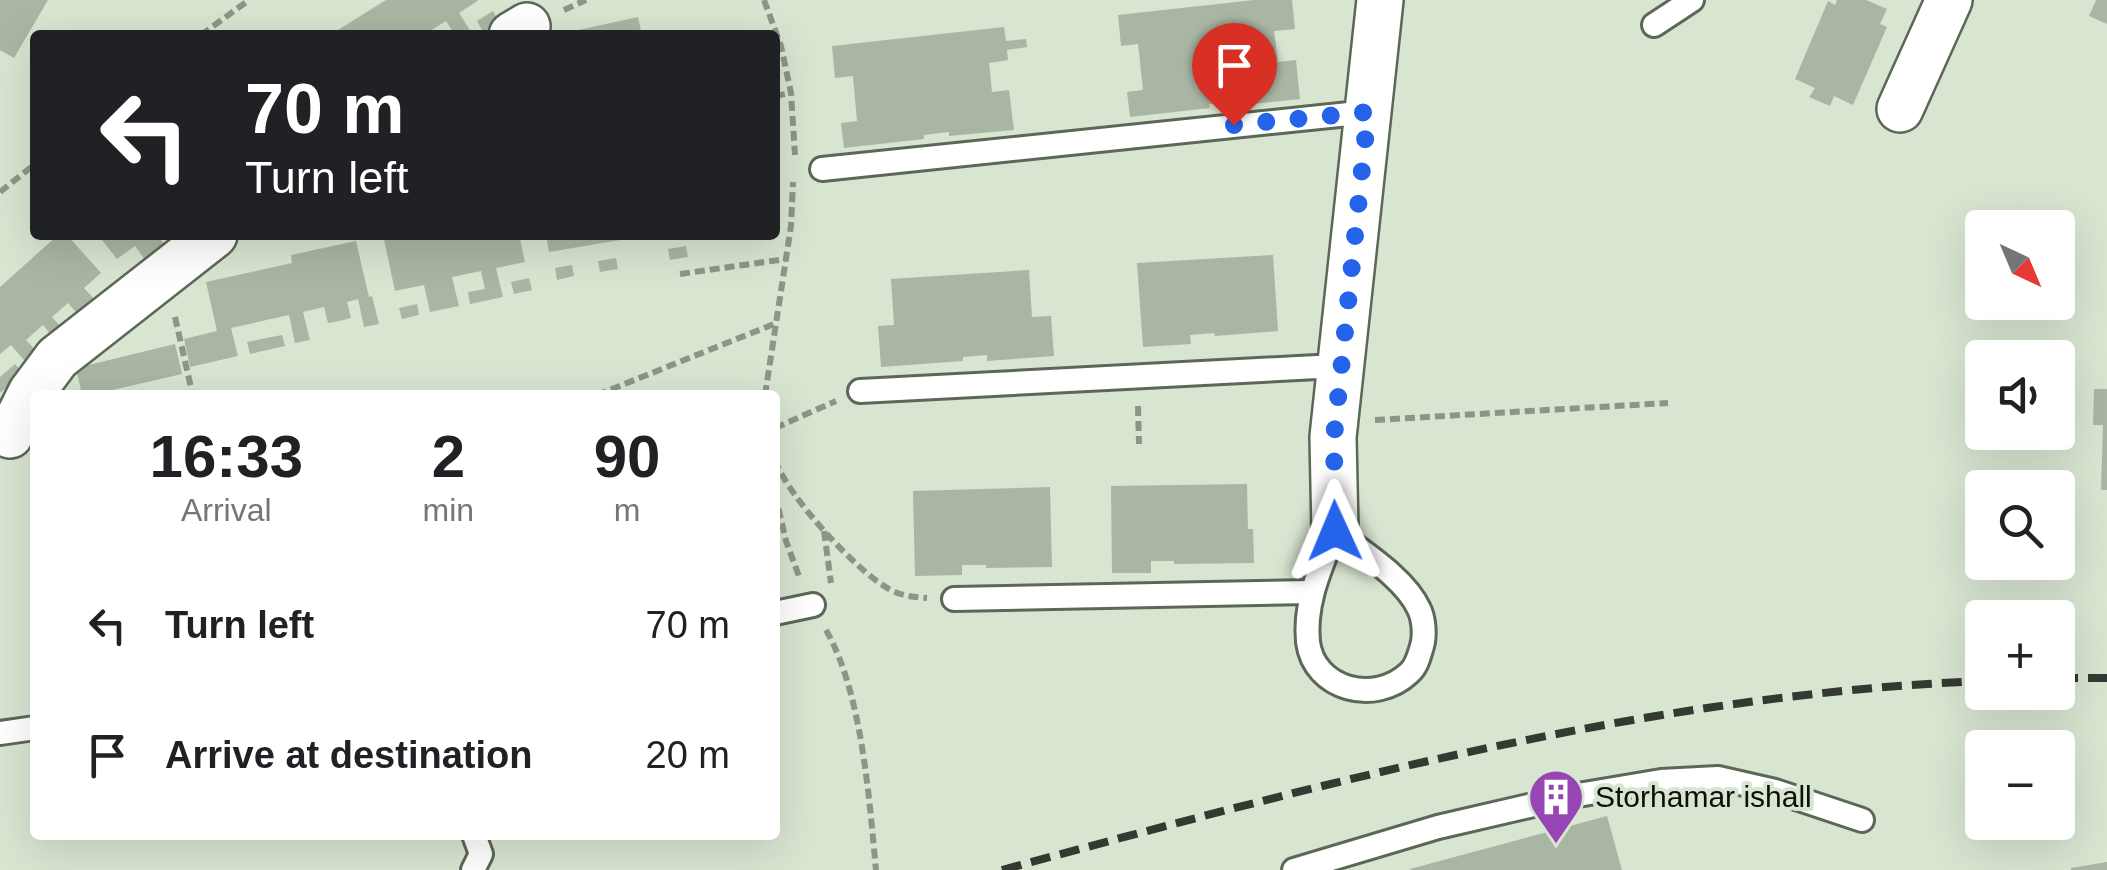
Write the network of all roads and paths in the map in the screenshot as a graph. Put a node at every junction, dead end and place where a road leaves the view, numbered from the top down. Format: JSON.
{"nodes":[{"id":1,"x":249,"y":0,"type":"edge"},
{"id":2,"x":764,"y":0,"type":"edge"},
{"id":3,"x":1380,"y":0,"type":"edge"},
{"id":4,"x":1692,"y":0,"type":"edge"},
{"id":5,"x":1949,"y":0,"type":"edge"},
{"id":6,"x":1654,"y":25,"type":"dead end"},
{"id":7,"x":209,"y":30,"type":"edge"},
{"id":8,"x":775,"y":30,"type":"edge"},
{"id":9,"x":780,"y":43,"type":"edge"},
{"id":10,"x":791,"y":92,"type":"junction"},
{"id":11,"x":780,"y":95,"type":"edge"},
{"id":12,"x":1900,"y":110,"type":"dead end"},
{"id":13,"x":1368,"y":112,"type":"junction"},
{"id":14,"x":795,"y":158,"type":"dead end"},
{"id":15,"x":30,"y":168,"type":"edge"},
{"id":16,"x":822,"y":169,"type":"dead end"},
{"id":17,"x":794,"y":172,"type":"dead end"},
{"id":18,"x":0,"y":192,"type":"edge"},
{"id":19,"x":208,"y":240,"type":"edge"},
{"id":20,"x":786,"y":259,"type":"junction"},
{"id":21,"x":166,"y":272,"type":"junction"},
{"id":22,"x":680,"y":274,"type":"dead end"},
{"id":23,"x":776,"y":324,"type":"junction"},
{"id":24,"x":1340,"y":368,"type":"junction"},
{"id":25,"x":33,"y":390,"type":"edge"},
{"id":26,"x":192,"y":390,"type":"edge"},
{"id":27,"x":610,"y":390,"type":"edge"},
{"id":28,"x":767,"y":390,"type":"edge"},
{"id":29,"x":860,"y":391,"type":"joint"},
{"id":30,"x":30,"y":395,"type":"edge"},
{"id":31,"x":1668,"y":402,"type":"dead end"},
{"id":32,"x":1335,"y":422,"type":"junction"},
{"id":33,"x":780,"y":426,"type":"edge"},
{"id":34,"x":10,"y":435,"type":"dead end"},
{"id":35,"x":780,"y":472,"type":"edge"},
{"id":36,"x":780,"y":515,"type":"edge"},
{"id":37,"x":1335,"y":531,"type":"junction"},
{"id":38,"x":1312,"y":592,"type":"junction"},
{"id":39,"x":954,"y":599,"type":"joint"},
{"id":40,"x":812,"y":605,"type":"junction"},
{"id":41,"x":780,"y":612,"type":"edge"},
{"id":42,"x":30,"y":729,"type":"edge"},
{"id":43,"x":0,"y":733,"type":"edge"},
{"id":44,"x":1862,"y":820,"type":"dead end"},
{"id":45,"x":476,"y":840,"type":"edge"},
{"id":46,"x":473,"y":870,"type":"edge"},
{"id":47,"x":876,"y":870,"type":"edge"},
{"id":48,"x":1294,"y":870,"type":"edge"}],
"edges":[{"from":1,"to":7,"type":"path"},
{"from":2,"to":8,"type":"path"},
{"from":3,"to":13,"type":"street"},
{"from":4,"to":6,"type":"lane"},
{"from":5,"to":12,"type":"street"},
{"from":9,"to":10,"type":"path"},
{"from":10,"to":11,"type":"path"},
{"from":10,"to":14,"type":"path"},
{"from":13,"to":16,"type":"lane"},
{"from":13,"to":24,"type":"street"},
{"from":15,"to":18,"type":"path"},
{"from":17,"to":20,"type":"path"},
{"from":19,"to":21,"type":"street"},
{"from":20,"to":22,"type":"path"},
{"from":20,"to":23,"type":"path"},
{"from":21,"to":25,"type":"street"},
{"from":21,"to":26,"type":"path"},
{"from":23,"to":27,"type":"path"},
{"from":23,"to":28,"type":"path"},
{"from":24,"to":29,"type":"lane"},
{"from":24,"to":32,"type":"street"},
{"from":29,"to":33,"type":"path"},
{"from":30,"to":34,"type":"street"},
{"from":31,"to":32,"type":"path"},
{"from":32,"to":37,"type":"street"},
{"from":35,"to":39,"type":"path"},
{"from":36,"to":40,"type":"path"},
{"from":37,"to":38,"type":"lane"},
{"from":37,"to":38,"type":"lane"},
{"from":38,"to":39,"type":"lane"},
{"from":40,"to":41,"type":"lane"},
{"from":40,"to":47,"type":"path"},
{"from":42,"to":43,"type":"lane"},
{"from":44,"to":48,"type":"lane"},
{"from":45,"to":46,"type":"lane"}]}
